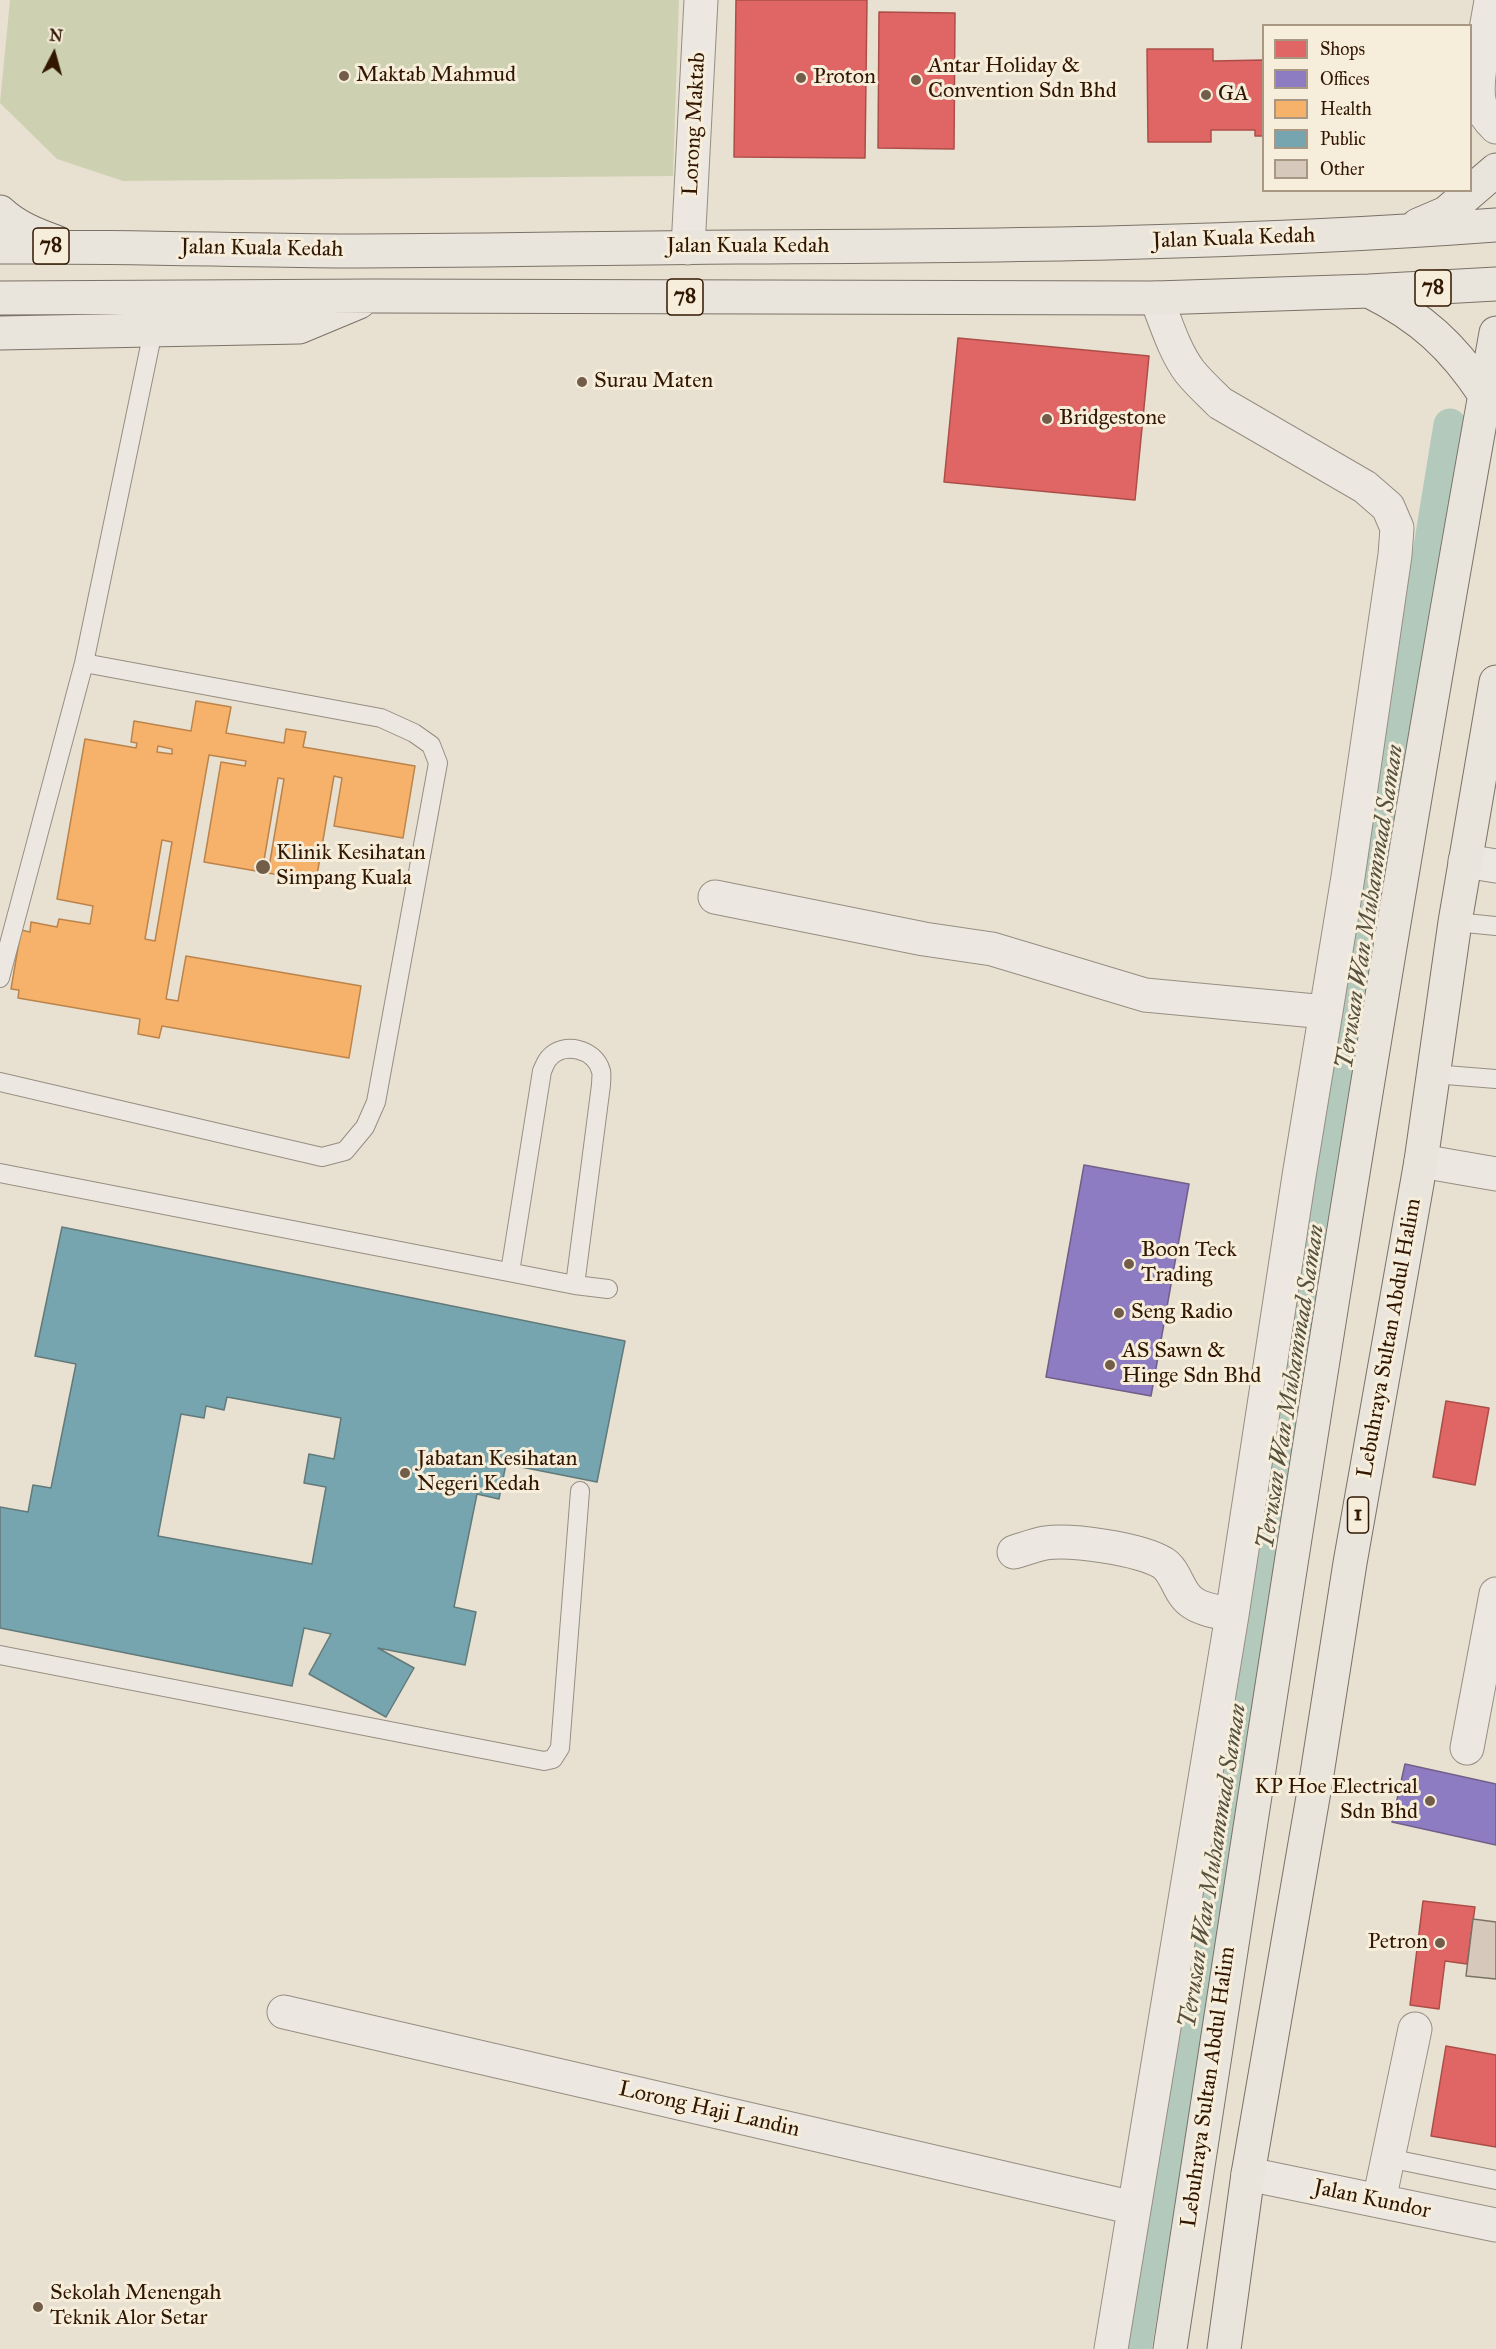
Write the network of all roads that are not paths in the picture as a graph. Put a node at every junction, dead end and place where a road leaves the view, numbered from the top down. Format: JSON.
{"nodes":[{"id":1,"x":701,"y":0,"type":"edge"},
{"id":2,"x":1493,"y":5,"type":"edge"},
{"id":3,"x":1488,"y":73,"type":"edge"},
{"id":4,"x":1496,"y":127,"type":"edge"},
{"id":5,"x":1496,"y":170,"type":"edge"},
{"id":6,"x":1472,"y":191,"type":"edge"},
{"id":7,"x":1470,"y":192,"type":"edge"},
{"id":8,"x":0,"y":212,"type":"edge"},
{"id":9,"x":1496,"y":225,"type":"edge"},
{"id":10,"x":1403,"y":232,"type":"junction"},
{"id":11,"x":69,"y":246,"type":"junction"},
{"id":12,"x":0,"y":247,"type":"edge"},
{"id":13,"x":688,"y":248,"type":"junction"},
{"id":14,"x":1496,"y":284,"type":"edge"},
{"id":15,"x":1369,"y":291,"type":"junction"},
{"id":16,"x":375,"y":296,"type":"junction"},
{"id":17,"x":0,"y":298,"type":"edge"},
{"id":18,"x":1156,"y":298,"type":"junction"},
{"id":19,"x":153,"y":330,"type":"junction"},
{"id":20,"x":0,"y":333,"type":"edge"},
{"id":21,"x":1496,"y":333,"type":"edge"},
{"id":22,"x":1485,"y":395,"type":"junction"},
{"id":23,"x":84,"y":663,"type":"junction"},
{"id":24,"x":1496,"y":682,"type":"edge"},
{"id":25,"x":1480,"y":864,"type":"edge"},
{"id":26,"x":715,"y":897,"type":"dead end"},
{"id":27,"x":1455,"y":922,"type":"junction"},
{"id":28,"x":1496,"y":926,"type":"edge"},
{"id":29,"x":0,"y":978,"type":"edge"},
{"id":30,"x":1326,"y":1012,"type":"junction"},
{"id":31,"x":1433,"y":1074,"type":"junction"},
{"id":32,"x":1496,"y":1079,"type":"edge"},
{"id":33,"x":0,"y":1082,"type":"edge"},
{"id":34,"x":1421,"y":1161,"type":"junction"},
{"id":35,"x":0,"y":1173,"type":"edge"},
{"id":36,"x":1496,"y":1174,"type":"edge"},
{"id":37,"x":510,"y":1272,"type":"junction"},
{"id":38,"x":575,"y":1285,"type":"junction"},
{"id":39,"x":608,"y":1289,"type":"dead end"},
{"id":40,"x":580,"y":1491,"type":"dead end"},
{"id":41,"x":1014,"y":1552,"type":"dead end"},
{"id":42,"x":1496,"y":1594,"type":"edge"},
{"id":43,"x":1232,"y":1615,"type":"junction"},
{"id":44,"x":0,"y":1655,"type":"edge"},
{"id":45,"x":1467,"y":1748,"type":"dead end"},
{"id":46,"x":284,"y":2012,"type":"dead end"},
{"id":47,"x":1415,"y":2029,"type":"dead end"},
{"id":48,"x":1388,"y":2158,"type":"junction"},
{"id":49,"x":1248,"y":2174,"type":"junction"},
{"id":50,"x":1496,"y":2180,"type":"edge"},
{"id":51,"x":1379,"y":2201,"type":"junction"},
{"id":52,"x":1134,"y":2208,"type":"junction"},
{"id":53,"x":1496,"y":2225,"type":"edge"},
{"id":54,"x":1111,"y":2349,"type":"edge"},
{"id":55,"x":1170,"y":2349,"type":"edge"},
{"id":56,"x":1224,"y":2349,"type":"edge"}],
"edges":[{"from":1,"to":13,"type":"street","name":"Lorong Maktab"},
{"from":2,"to":3,"type":"street"},
{"from":3,"to":4,"type":"street"},
{"from":5,"to":6,"type":"main road"},
{"from":7,"to":10,"type":"main road"},
{"from":8,"to":11,"type":"main road"},
{"from":9,"to":10,"type":"main road","name":"Jalan Kuala Kedah","number":"78"},
{"from":10,"to":13,"type":"main road","name":"Jalan Kuala Kedah","number":"78"},
{"from":11,"to":12,"type":"main road","name":"Jalan Kuala Kedah","number":"78"},
{"from":11,"to":13,"type":"main road","name":"Jalan Kuala Kedah","number":"78"},
{"from":14,"to":15,"type":"main road","name":"Jalan Kuala Kedah","number":"78"},
{"from":15,"to":18,"type":"main road","name":"Jalan Kuala Kedah","number":"78"},
{"from":15,"to":22,"type":"main road"},
{"from":16,"to":17,"type":"main road","name":"Jalan Kuala Kedah","number":"78"},
{"from":16,"to":18,"type":"main road","name":"Jalan Kuala Kedah","number":"78"},
{"from":16,"to":19,"type":"main road"},
{"from":18,"to":30,"type":"street"},
{"from":19,"to":20,"type":"main road"},
{"from":19,"to":23,"type":"lane"},
{"from":21,"to":22,"type":"main road","name":"Lebuhraya Sultan Abdul Halim"},
{"from":22,"to":55,"type":"main road","name":"Lebuhraya Sultan Abdul Halim"},
{"from":23,"to":29,"type":"lane"},
{"from":23,"to":33,"type":"lane"},
{"from":24,"to":25,"type":"main road","name":"Lebuhraya Sultan Abdul Halim","number":"1"},
{"from":25,"to":27,"type":"main road","name":"Lebuhraya Sultan Abdul Halim","number":"1"},
{"from":26,"to":30,"type":"street"},
{"from":27,"to":28,"type":"lane"},
{"from":27,"to":31,"type":"main road","name":"Lebuhraya Sultan Abdul Halim","number":"1"},
{"from":30,"to":43,"type":"street"},
{"from":31,"to":32,"type":"lane"},
{"from":31,"to":34,"type":"main road","name":"Lebuhraya Sultan Abdul Halim","number":"1"},
{"from":34,"to":36,"type":"street"},
{"from":34,"to":49,"type":"main road","name":"Lebuhraya Sultan Abdul Halim","number":"1"},
{"from":35,"to":37,"type":"lane"},
{"from":37,"to":38,"type":"lane"},
{"from":37,"to":38,"type":"lane"},
{"from":38,"to":39,"type":"lane"},
{"from":40,"to":44,"type":"lane"},
{"from":41,"to":43,"type":"street"},
{"from":42,"to":45,"type":"street"},
{"from":43,"to":52,"type":"street"},
{"from":46,"to":52,"type":"street","name":"Lorong Haji Landin"},
{"from":47,"to":48,"type":"street"},
{"from":48,"to":50,"type":"lane"},
{"from":48,"to":51,"type":"street"},
{"from":49,"to":51,"type":"street","name":"Jalan Kundor"},
{"from":49,"to":56,"type":"main road","name":"Lebuhraya Sultan Abdul Halim","number":"1"},
{"from":51,"to":53,"type":"street","name":"Jalan Kundor"},
{"from":52,"to":54,"type":"street"}]}
